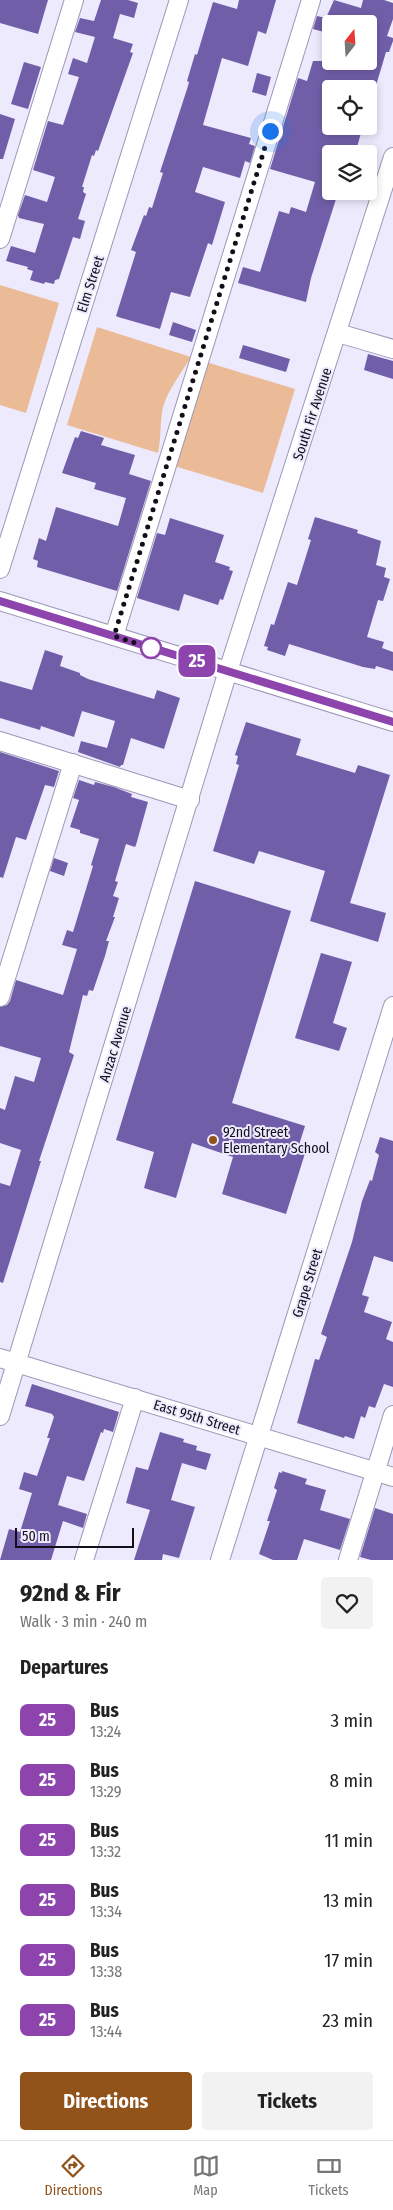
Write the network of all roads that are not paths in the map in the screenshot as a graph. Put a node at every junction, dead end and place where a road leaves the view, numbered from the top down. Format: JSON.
{"nodes":[{"id":1,"x":74,"y":0,"type":"edge"},
{"id":2,"x":179,"y":0,"type":"edge"},
{"id":3,"x":311,"y":0,"type":"edge"},
{"id":4,"x":391,"y":168,"type":"edge"},
{"id":5,"x":0,"y":239,"type":"edge"},
{"id":6,"x":338,"y":333,"type":"junction"},
{"id":7,"x":393,"y":349,"type":"edge"},
{"id":8,"x":0,"y":569,"type":"edge"},
{"id":9,"x":0,"y":601,"type":"edge"},
{"id":10,"x":114,"y":636,"type":"junction"},
{"id":11,"x":228,"y":671,"type":"junction"},
{"id":12,"x":393,"y":722,"type":"edge"},
{"id":13,"x":0,"y":740,"type":"edge"},
{"id":14,"x":73,"y":764,"type":"junction"},
{"id":15,"x":190,"y":800,"type":"junction"},
{"id":16,"x":0,"y":997,"type":"edge"},
{"id":17,"x":393,"y":1006,"type":"edge"},
{"id":18,"x":0,"y":1358,"type":"edge"},
{"id":19,"x":17,"y":1363,"type":"junction"},
{"id":20,"x":135,"y":1398,"type":"junction"},
{"id":21,"x":0,"y":1416,"type":"edge"},
{"id":22,"x":393,"y":1416,"type":"edge"},
{"id":23,"x":259,"y":1436,"type":"junction"},
{"id":24,"x":375,"y":1471,"type":"junction"},
{"id":25,"x":393,"y":1477,"type":"edge"},
{"id":26,"x":84,"y":1560,"type":"edge"},
{"id":27,"x":220,"y":1560,"type":"edge"},
{"id":28,"x":348,"y":1560,"type":"edge"}],
"edges":[{"from":1,"to":5,"type":"street"},
{"from":2,"to":8,"type":"street","name":"Elm Street"},
{"from":3,"to":10,"type":"street"},
{"from":4,"to":6,"type":"street","name":"South Fir Avenue"},
{"from":6,"to":7,"type":"street"},
{"from":6,"to":11,"type":"street","name":"South Fir Avenue"},
{"from":9,"to":10,"type":"street"},
{"from":10,"to":11,"type":"street"},
{"from":11,"to":12,"type":"street"},
{"from":11,"to":15,"type":"street","name":"Anzac Avenue"},
{"from":13,"to":14,"type":"street"},
{"from":14,"to":15,"type":"street"},
{"from":14,"to":16,"type":"street"},
{"from":15,"to":19,"type":"street","name":"Anzac Avenue"},
{"from":17,"to":23,"type":"street","name":"Grape Street"},
{"from":18,"to":19,"type":"street","name":"East 95th Street"},
{"from":19,"to":20,"type":"street","name":"East 95th Street"},
{"from":19,"to":21,"type":"street","name":"Anzac Avenue"},
{"from":20,"to":23,"type":"street","name":"East 95th Street"},
{"from":20,"to":26,"type":"street"},
{"from":22,"to":24,"type":"street"},
{"from":23,"to":24,"type":"street","name":"East 95th Street"},
{"from":23,"to":27,"type":"street","name":"Grape Street"},
{"from":24,"to":25,"type":"street","name":"East 95th Street"},
{"from":24,"to":28,"type":"street"}]}
